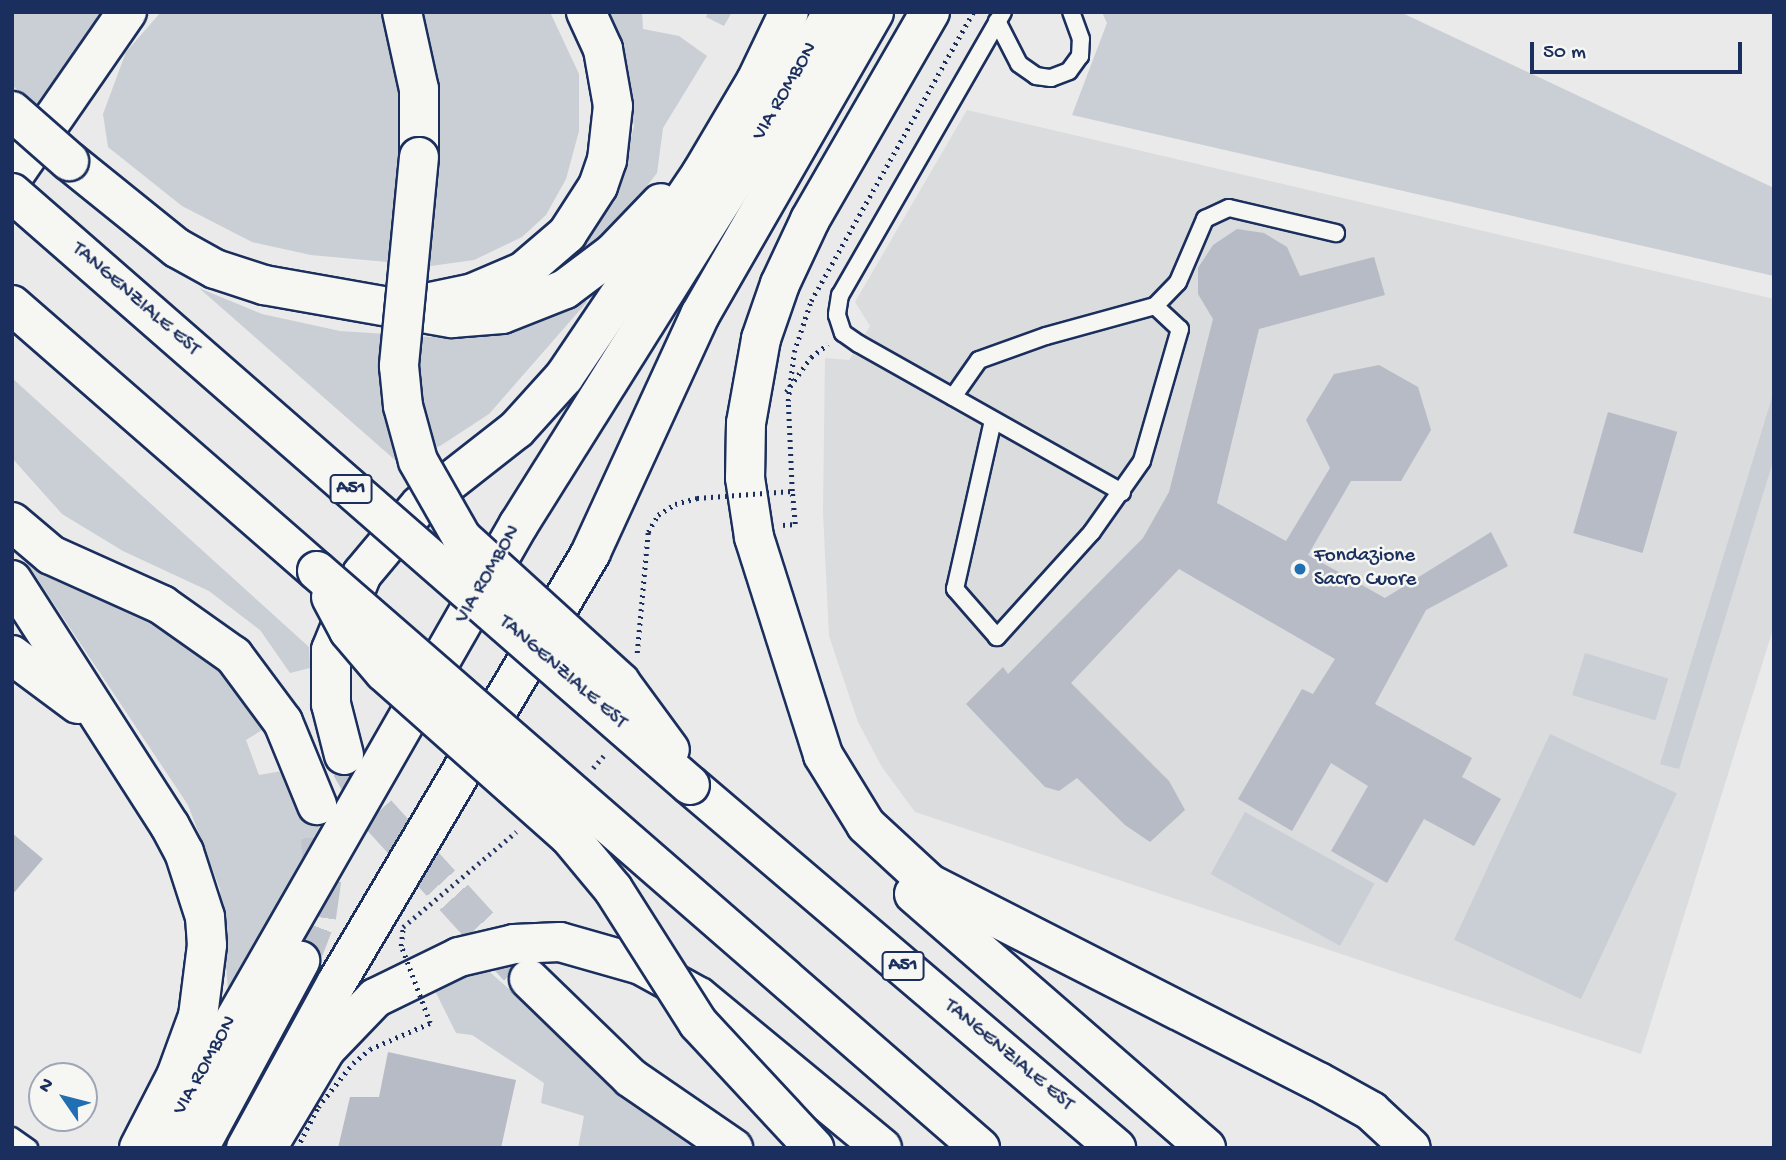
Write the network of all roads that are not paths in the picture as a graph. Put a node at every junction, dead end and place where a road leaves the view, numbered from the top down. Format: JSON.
{"nodes":[{"id":1,"x":127,"y":12,"type":"edge"},
{"id":2,"x":402,"y":12,"type":"edge"},
{"id":3,"x":586,"y":12,"type":"edge"},
{"id":4,"x":782,"y":12,"type":"edge"},
{"id":5,"x":789,"y":12,"type":"edge"},
{"id":6,"x":833,"y":12,"type":"edge"},
{"id":7,"x":874,"y":12,"type":"edge"},
{"id":8,"x":930,"y":12,"type":"edge"},
{"id":9,"x":1071,"y":12,"type":"edge"},
{"id":10,"x":1000,"y":17,"type":"edge"},
{"id":11,"x":12,"y":111,"type":"edge"},
{"id":12,"x":12,"y":178,"type":"edge"},
{"id":13,"x":12,"y":193,"type":"edge"},
{"id":14,"x":1336,"y":233,"type":"dead end"},
{"id":15,"x":12,"y":305,"type":"edge"},
{"id":16,"x":1155,"y":306,"type":"junction"},
{"id":17,"x":390,"y":308,"type":"junction"},
{"id":18,"x":953,"y":397,"type":"junction"},
{"id":19,"x":993,"y":420,"type":"junction"},
{"id":20,"x":1122,"y":492,"type":"junction"},
{"id":21,"x":12,"y":522,"type":"edge"},
{"id":22,"x":762,"y":567,"type":"junction"},
{"id":23,"x":317,"y":571,"type":"junction"},
{"id":24,"x":12,"y":580,"type":"edge"},
{"id":25,"x":12,"y":655,"type":"edge"},
{"id":26,"x":116,"y":747,"type":"junction"},
{"id":27,"x":344,"y":755,"type":"tunnel mouth"},
{"id":28,"x":690,"y":785,"type":"junction"},
{"id":29,"x":317,"y":805,"type":"tunnel mouth"},
{"id":30,"x":300,"y":961,"type":"tunnel mouth"},
{"id":31,"x":529,"y":979,"type":"tunnel mouth"},
{"id":32,"x":12,"y":1136,"type":"edge"},
{"id":33,"x":29,"y":1148,"type":"edge"},
{"id":34,"x":139,"y":1148,"type":"edge"},
{"id":35,"x":161,"y":1148,"type":"edge"},
{"id":36,"x":199,"y":1148,"type":"edge"},
{"id":37,"x":246,"y":1148,"type":"edge"},
{"id":38,"x":267,"y":1148,"type":"edge"},
{"id":39,"x":733,"y":1148,"type":"edge"},
{"id":40,"x":814,"y":1148,"type":"edge"},
{"id":41,"x":882,"y":1148,"type":"edge"},
{"id":42,"x":980,"y":1148,"type":"edge"},
{"id":43,"x":1116,"y":1148,"type":"edge"},
{"id":44,"x":1206,"y":1148,"type":"edge"},
{"id":45,"x":1411,"y":1148,"type":"edge"}],
"edges":[{"from":1,"to":12,"type":"main road"},
{"from":2,"to":28,"type":"main road","bridge":true},
{"from":3,"to":17,"type":"main road"},
{"from":4,"to":17,"type":"main road"},
{"from":5,"to":27,"type":"main road"},
{"from":6,"to":35,"type":"main road","name":"VIA ROMBON"},
{"from":7,"to":37,"type":"main road","name":"VIA ROMBON"},
{"from":8,"to":22,"type":"main road"},
{"from":9,"to":10,"type":"lane"},
{"from":10,"to":18,"type":"lane"},
{"from":11,"to":17,"type":"main road","bridge":true},
{"from":13,"to":28,"type":"main road","name":"TANGENZIALE EST","number":"A51","bridge":true},
{"from":14,"to":16,"type":"lane"},
{"from":15,"to":23,"type":"main road"},
{"from":16,"to":18,"type":"lane"},
{"from":16,"to":20,"type":"lane"},
{"from":18,"to":19,"type":"lane"},
{"from":19,"to":20,"type":"lane"},
{"from":19,"to":20,"type":"lane"},
{"from":21,"to":29,"type":"main road"},
{"from":22,"to":44,"type":"main road"},
{"from":22,"to":45,"type":"main road"},
{"from":23,"to":40,"type":"main road","bridge":true},
{"from":23,"to":42,"type":"main road","bridge":true},
{"from":24,"to":26,"type":"main road"},
{"from":25,"to":26,"type":"main road"},
{"from":26,"to":34,"type":"main road"},
{"from":28,"to":43,"type":"main road","name":"TANGENZIALE EST","number":"A51"},
{"from":30,"to":36,"type":"main road"},
{"from":31,"to":39,"type":"main road"},
{"from":32,"to":33,"type":"lane"},
{"from":38,"to":41,"type":"main road"}]}
